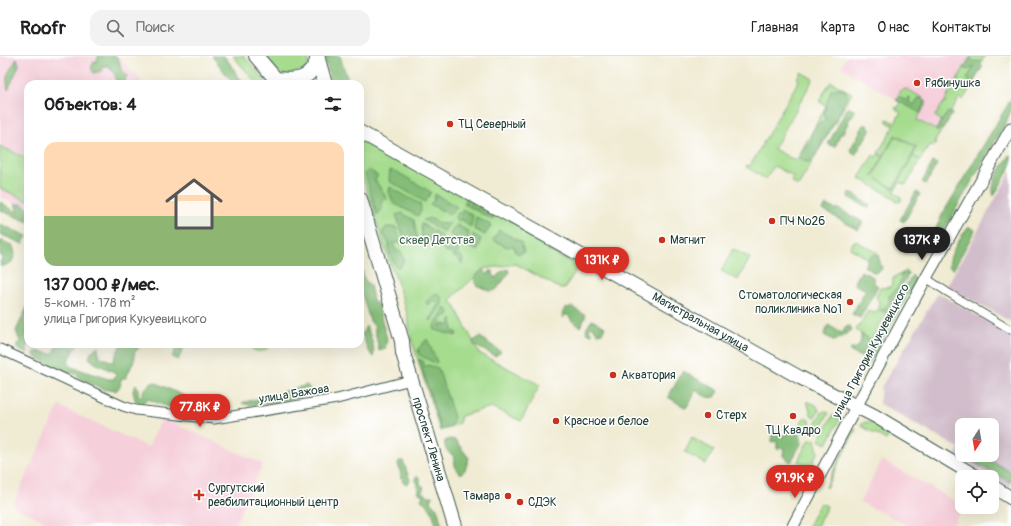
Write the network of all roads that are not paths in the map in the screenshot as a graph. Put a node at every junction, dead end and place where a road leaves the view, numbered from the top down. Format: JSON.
{"nodes":[{"id":1,"x":256,"y":56,"type":"edge"},
{"id":2,"x":317,"y":57,"type":"edge"},
{"id":3,"x":276,"y":80,"type":"edge"},
{"id":4,"x":296,"y":80,"type":"edge"},
{"id":5,"x":324,"y":80,"type":"edge"},
{"id":6,"x":1011,"y":128,"type":"edge"},
{"id":7,"x":364,"y":134,"type":"edge"},
{"id":8,"x":364,"y":213,"type":"edge"},
{"id":9,"x":364,"y":243,"type":"edge"},
{"id":10,"x":926,"y":278,"type":"junction"},
{"id":11,"x":1011,"y":330,"type":"edge"},
{"id":12,"x":0,"y":349,"type":"edge"},
{"id":13,"x":403,"y":353,"type":"junction"},
{"id":14,"x":411,"y":380,"type":"junction"},
{"id":15,"x":856,"y":407,"type":"junction"},
{"id":16,"x":965,"y":470,"type":"edge"},
{"id":17,"x":999,"y":490,"type":"edge"},
{"id":18,"x":1011,"y":498,"type":"edge"},
{"id":19,"x":455,"y":526,"type":"edge"},
{"id":20,"x":793,"y":526,"type":"edge"}],
"edges":[{"from":1,"to":3,"type":"main road"},
{"from":2,"to":4,"type":"main road"},
{"from":2,"to":5,"type":"main road"},
{"from":6,"to":10,"type":"street","name":"улица Григория Кукуевицкого"},
{"from":7,"to":15,"type":"main road","name":"Магистральная улица"},
{"from":8,"to":13,"type":"main road","name":"проспект Ленина"},
{"from":9,"to":13,"type":"main road","name":"проспект Ленина"},
{"from":10,"to":11,"type":"street"},
{"from":10,"to":15,"type":"street","name":"улица Григория Кукуевицкого"},
{"from":12,"to":14,"type":"street","name":"улица Бажова"},
{"from":13,"to":14,"type":"main road","name":"проспект Ленина"},
{"from":14,"to":19,"type":"main road","name":"проспект Ленина"},
{"from":15,"to":16,"type":"main road","name":"Магистральная улица"},
{"from":15,"to":20,"type":"street","name":"улица Григория Кукуевицкого"},
{"from":17,"to":18,"type":"main road"}]}
